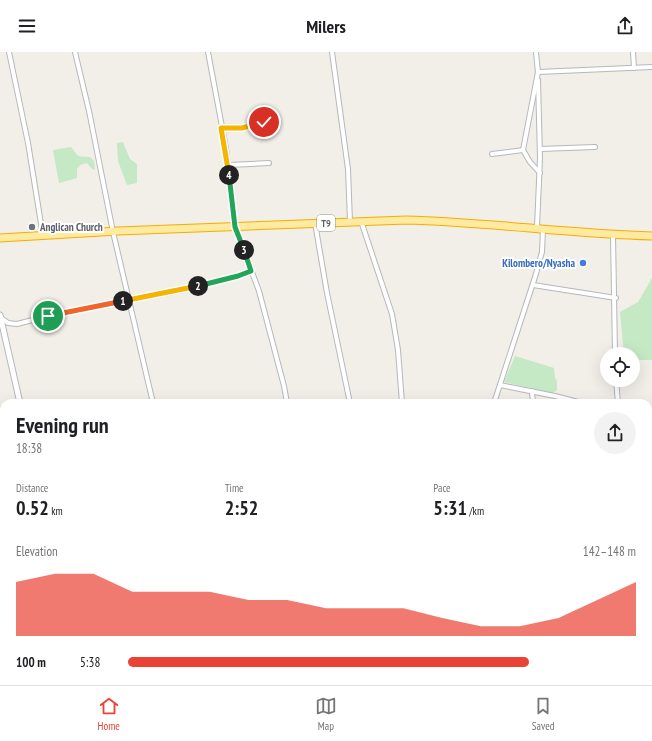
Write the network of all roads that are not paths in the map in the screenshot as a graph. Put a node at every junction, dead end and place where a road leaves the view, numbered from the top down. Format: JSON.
{"nodes":[{"id":1,"x":9,"y":52,"type":"edge"},
{"id":2,"x":75,"y":52,"type":"edge"},
{"id":3,"x":208,"y":52,"type":"edge"},
{"id":4,"x":332,"y":52,"type":"edge"},
{"id":5,"x":536,"y":52,"type":"edge"},
{"id":6,"x":633,"y":52,"type":"edge"},
{"id":7,"x":652,"y":67,"type":"edge"},
{"id":8,"x":634,"y":68,"type":"junction"},
{"id":9,"x":538,"y":72,"type":"junction"},
{"id":10,"x":264,"y":122,"type":"dead end"},
{"id":11,"x":221,"y":128,"type":"junction"},
{"id":12,"x":595,"y":146,"type":"dead end"},
{"id":13,"x":540,"y":148,"type":"junction"},
{"id":14,"x":523,"y":150,"type":"junction"},
{"id":15,"x":492,"y":154,"type":"dead end"},
{"id":16,"x":269,"y":163,"type":"dead end"},
{"id":17,"x":228,"y":165,"type":"junction"},
{"id":18,"x":540,"y":173,"type":"junction"},
{"id":19,"x":361,"y":221,"type":"junction"},
{"id":20,"x":350,"y":222,"type":"junction"},
{"id":21,"x":315,"y":224,"type":"junction"},
{"id":22,"x":235,"y":227,"type":"junction"},
{"id":23,"x":540,"y":228,"type":"junction"},
{"id":24,"x":113,"y":232,"type":"junction"},
{"id":25,"x":613,"y":235,"type":"junction"},
{"id":26,"x":43,"y":236,"type":"junction"},
{"id":27,"x":652,"y":236,"type":"edge"},
{"id":28,"x":0,"y":238,"type":"edge"},
{"id":29,"x":251,"y":271,"type":"junction"},
{"id":30,"x":533,"y":285,"type":"junction"},
{"id":31,"x":616,"y":298,"type":"junction"},
{"id":32,"x":129,"y":300,"type":"junction"},
{"id":33,"x":0,"y":316,"type":"edge"},
{"id":34,"x":615,"y":347,"type":"edge"},
{"id":35,"x":500,"y":385,"type":"junction"},
{"id":36,"x":617,"y":387,"type":"edge"},
{"id":37,"x":532,"y":391,"type":"junction"},
{"id":38,"x":19,"y":399,"type":"edge"},
{"id":39,"x":152,"y":399,"type":"edge"},
{"id":40,"x":286,"y":399,"type":"edge"},
{"id":41,"x":349,"y":399,"type":"edge"},
{"id":42,"x":402,"y":399,"type":"edge"},
{"id":43,"x":495,"y":399,"type":"edge"},
{"id":44,"x":533,"y":399,"type":"edge"},
{"id":45,"x":565,"y":399,"type":"edge"},
{"id":46,"x":618,"y":399,"type":"edge"}],
"edges":[{"from":1,"to":26,"type":"street"},
{"from":2,"to":24,"type":"street"},
{"from":3,"to":11,"type":"street"},
{"from":4,"to":20,"type":"street"},
{"from":5,"to":9,"type":"street"},
{"from":6,"to":8,"type":"street"},
{"from":7,"to":8,"type":"street"},
{"from":8,"to":9,"type":"street"},
{"from":9,"to":13,"type":"street"},
{"from":9,"to":14,"type":"street"},
{"from":10,"to":11,"type":"street"},
{"from":11,"to":17,"type":"street"},
{"from":12,"to":13,"type":"street"},
{"from":13,"to":18,"type":"street"},
{"from":14,"to":15,"type":"street"},
{"from":14,"to":18,"type":"street"},
{"from":16,"to":17,"type":"street"},
{"from":17,"to":22,"type":"street"},
{"from":18,"to":23,"type":"street"},
{"from":19,"to":20,"type":"highway","number":"T9"},
{"from":19,"to":23,"type":"highway","number":"T9"},
{"from":19,"to":42,"type":"street"},
{"from":20,"to":21,"type":"highway","number":"T9"},
{"from":21,"to":22,"type":"highway","number":"T9"},
{"from":21,"to":41,"type":"street"},
{"from":22,"to":24,"type":"highway","number":"T9"},
{"from":22,"to":29,"type":"street"},
{"from":23,"to":25,"type":"highway","number":"T9"},
{"from":23,"to":30,"type":"street"},
{"from":24,"to":26,"type":"highway","number":"T9"},
{"from":24,"to":32,"type":"street"},
{"from":25,"to":27,"type":"highway","number":"T9"},
{"from":25,"to":31,"type":"street"},
{"from":26,"to":28,"type":"highway","number":"T9"},
{"from":29,"to":32,"type":"street"},
{"from":29,"to":40,"type":"street"},
{"from":30,"to":31,"type":"street"},
{"from":30,"to":35,"type":"street"},
{"from":31,"to":34,"type":"street"},
{"from":32,"to":33,"type":"street"},
{"from":32,"to":39,"type":"street"},
{"from":33,"to":38,"type":"street"},
{"from":35,"to":37,"type":"street"},
{"from":35,"to":43,"type":"street"},
{"from":36,"to":46,"type":"street"},
{"from":37,"to":44,"type":"street"},
{"from":37,"to":45,"type":"street"}]}
